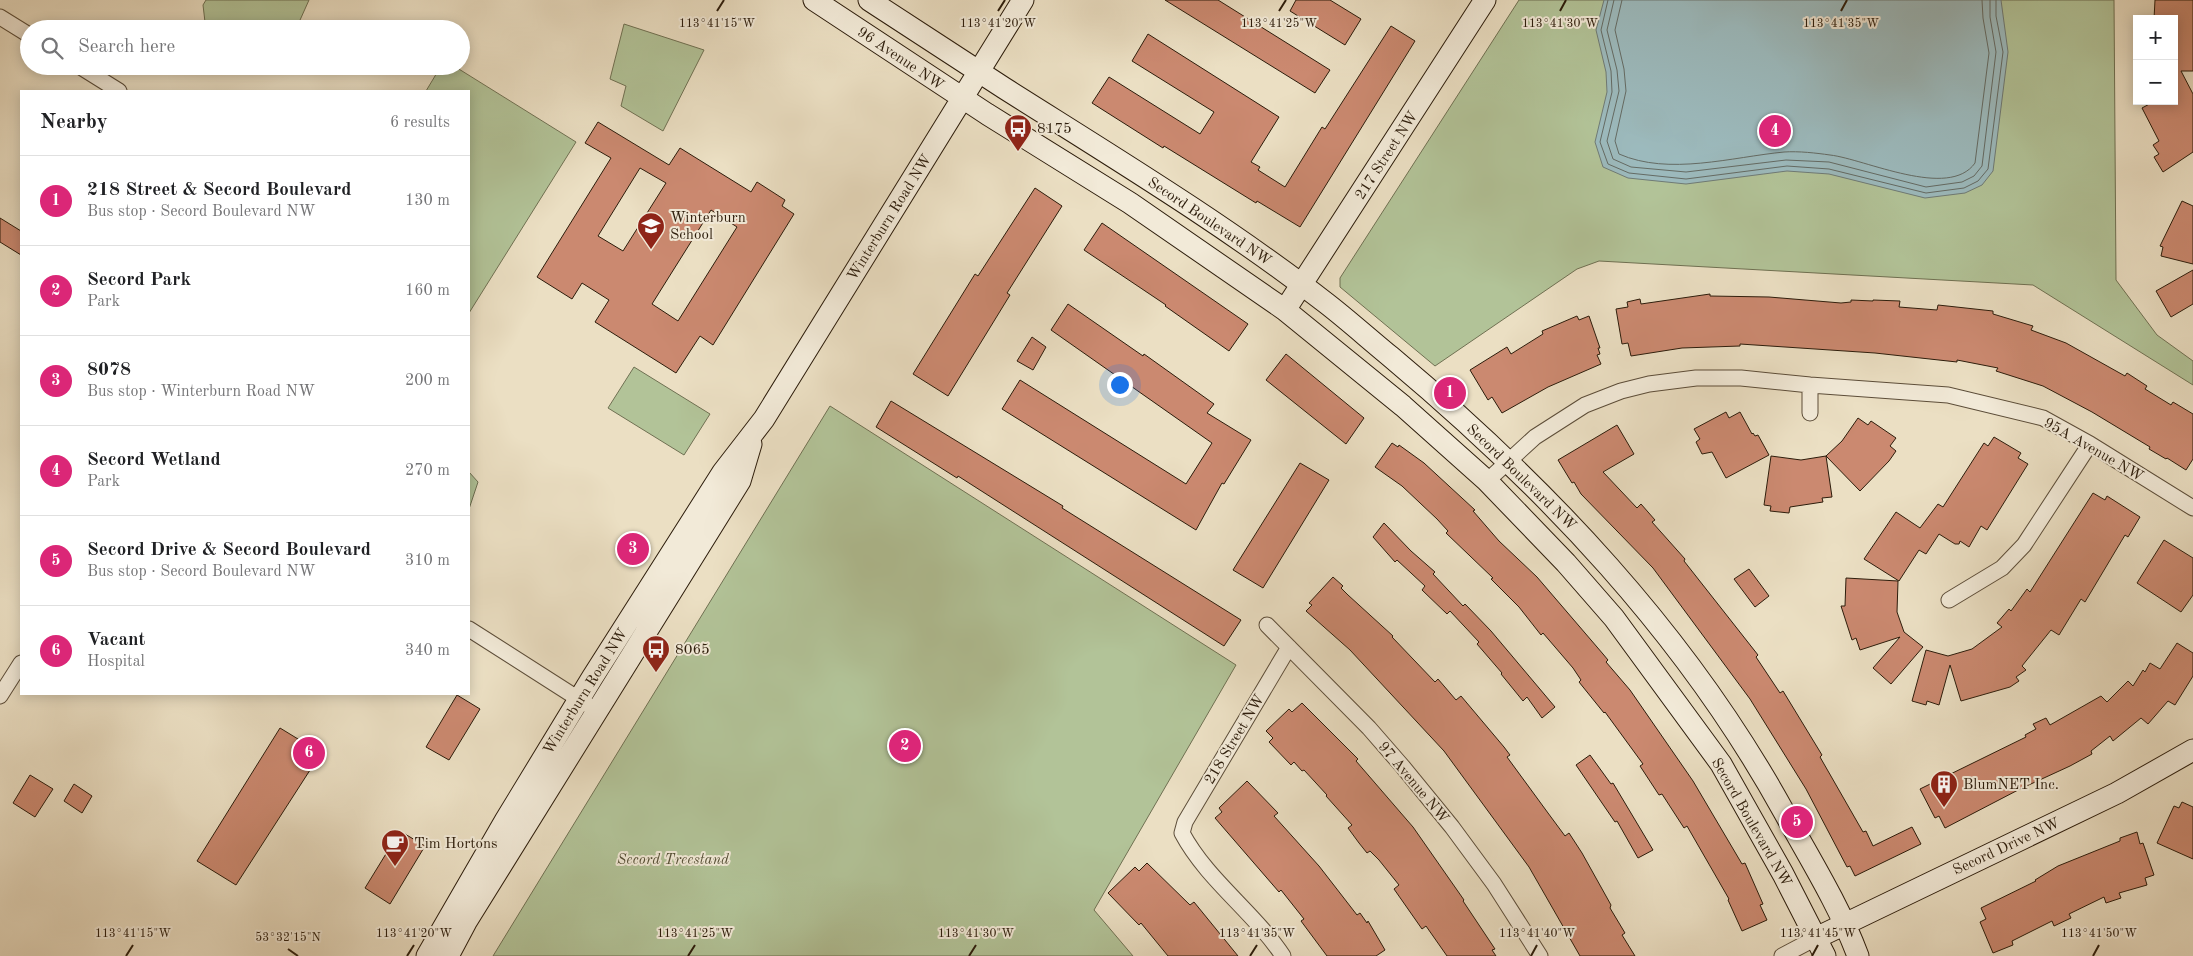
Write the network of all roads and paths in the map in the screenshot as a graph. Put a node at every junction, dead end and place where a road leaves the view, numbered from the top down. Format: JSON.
{"nodes":[{"id":1,"x":814,"y":0,"type":"edge"},
{"id":2,"x":868,"y":0,"type":"edge"},
{"id":3,"x":1023,"y":0,"type":"edge"},
{"id":4,"x":1485,"y":0,"type":"edge"},
{"id":5,"x":0,"y":17,"type":"edge"},
{"id":6,"x":20,"y":29,"type":"edge"},
{"id":7,"x":980,"y":72,"type":"junction"},
{"id":8,"x":93,"y":75,"type":"edge"},
{"id":9,"x":117,"y":90,"type":"edge"},
{"id":10,"x":963,"y":99,"type":"junction"},
{"id":11,"x":1302,"y":285,"type":"junction"},
{"id":12,"x":1285,"y":310,"type":"junction"},
{"id":13,"x":1810,"y":386,"type":"junction"},
{"id":14,"x":1810,"y":413,"type":"dead end"},
{"id":15,"x":754,"y":434,"type":"junction"},
{"id":16,"x":2090,"y":444,"type":"junction"},
{"id":17,"x":1509,"y":461,"type":"junction"},
{"id":18,"x":1487,"y":481,"type":"junction"},
{"id":19,"x":2193,"y":508,"type":"edge"},
{"id":20,"x":1949,"y":600,"type":"dead end"},
{"id":21,"x":1267,"y":625,"type":"dead end"},
{"id":22,"x":470,"y":630,"type":"edge"},
{"id":23,"x":1289,"y":647,"type":"junction"},
{"id":24,"x":20,"y":665,"type":"edge"},
{"id":25,"x":0,"y":696,"type":"edge"},
{"id":26,"x":580,"y":700,"type":"junction"},
{"id":27,"x":597,"y":711,"type":"junction"},
{"id":28,"x":2193,"y":750,"type":"edge"},
{"id":29,"x":1846,"y":924,"type":"junction"},
{"id":30,"x":1821,"y":947,"type":"edge"},
{"id":31,"x":427,"y":956,"type":"edge"},
{"id":32,"x":448,"y":956,"type":"edge"},
{"id":33,"x":1283,"y":956,"type":"edge"},
{"id":34,"x":1540,"y":956,"type":"edge"},
{"id":35,"x":1782,"y":956,"type":"edge"},
{"id":36,"x":1858,"y":956,"type":"edge"}],
"edges":[{"from":1,"to":10,"type":"street","name":"96 Avenue NW"},
{"from":2,"to":7,"type":"street","name":"96 Avenue NW"},
{"from":3,"to":7,"type":"street","name":"Winterburn Road NW"},
{"from":4,"to":11,"type":"street","name":"217 Street NW"},
{"from":5,"to":6,"type":"street"},
{"from":7,"to":10,"type":"street","name":"Winterburn Road NW"},
{"from":7,"to":11,"type":"street","name":"Secord Boulevard NW"},
{"from":8,"to":9,"type":"street"},
{"from":10,"to":12,"type":"street","name":"Secord Boulevard NW"},
{"from":10,"to":15,"type":"street","name":"Winterburn Road NW"},
{"from":11,"to":12,"type":"street","name":"217 Street NW"},
{"from":11,"to":17,"type":"street","name":"Secord Boulevard NW"},
{"from":12,"to":18,"type":"street","name":"Secord Boulevard NW"},
{"from":13,"to":14,"type":"street"},
{"from":13,"to":16,"type":"street","name":"95A Avenue NW"},
{"from":13,"to":17,"type":"street","name":"95A Avenue NW"},
{"from":15,"to":26,"type":"street","name":"Winterburn Road NW"},
{"from":15,"to":27,"type":"street","name":"Winterburn Road NW"},
{"from":16,"to":19,"type":"street","name":"95A Avenue NW"},
{"from":16,"to":20,"type":"street"},
{"from":17,"to":18,"type":"street","name":"95A Avenue NW"},
{"from":17,"to":29,"type":"street","name":"Secord Boulevard NW"},
{"from":18,"to":30,"type":"street","name":"Secord Boulevard NW"},
{"from":21,"to":23,"type":"street","name":"97 Avenue NW"},
{"from":22,"to":26,"type":"street"},
{"from":23,"to":33,"type":"street","name":"218 Street NW"},
{"from":23,"to":34,"type":"street","name":"97 Avenue NW"},
{"from":24,"to":25,"type":"street"},
{"from":26,"to":27,"type":"street"},
{"from":26,"to":31,"type":"street","name":"Winterburn Road NW"},
{"from":27,"to":32,"type":"street","name":"Winterburn Road NW"},
{"from":28,"to":29,"type":"street","name":"Secord Drive NW"},
{"from":29,"to":30,"type":"street","name":"Secord Drive NW"},
{"from":29,"to":36,"type":"street","name":"Secord Boulevard NW"},
{"from":30,"to":35,"type":"street"}]}
